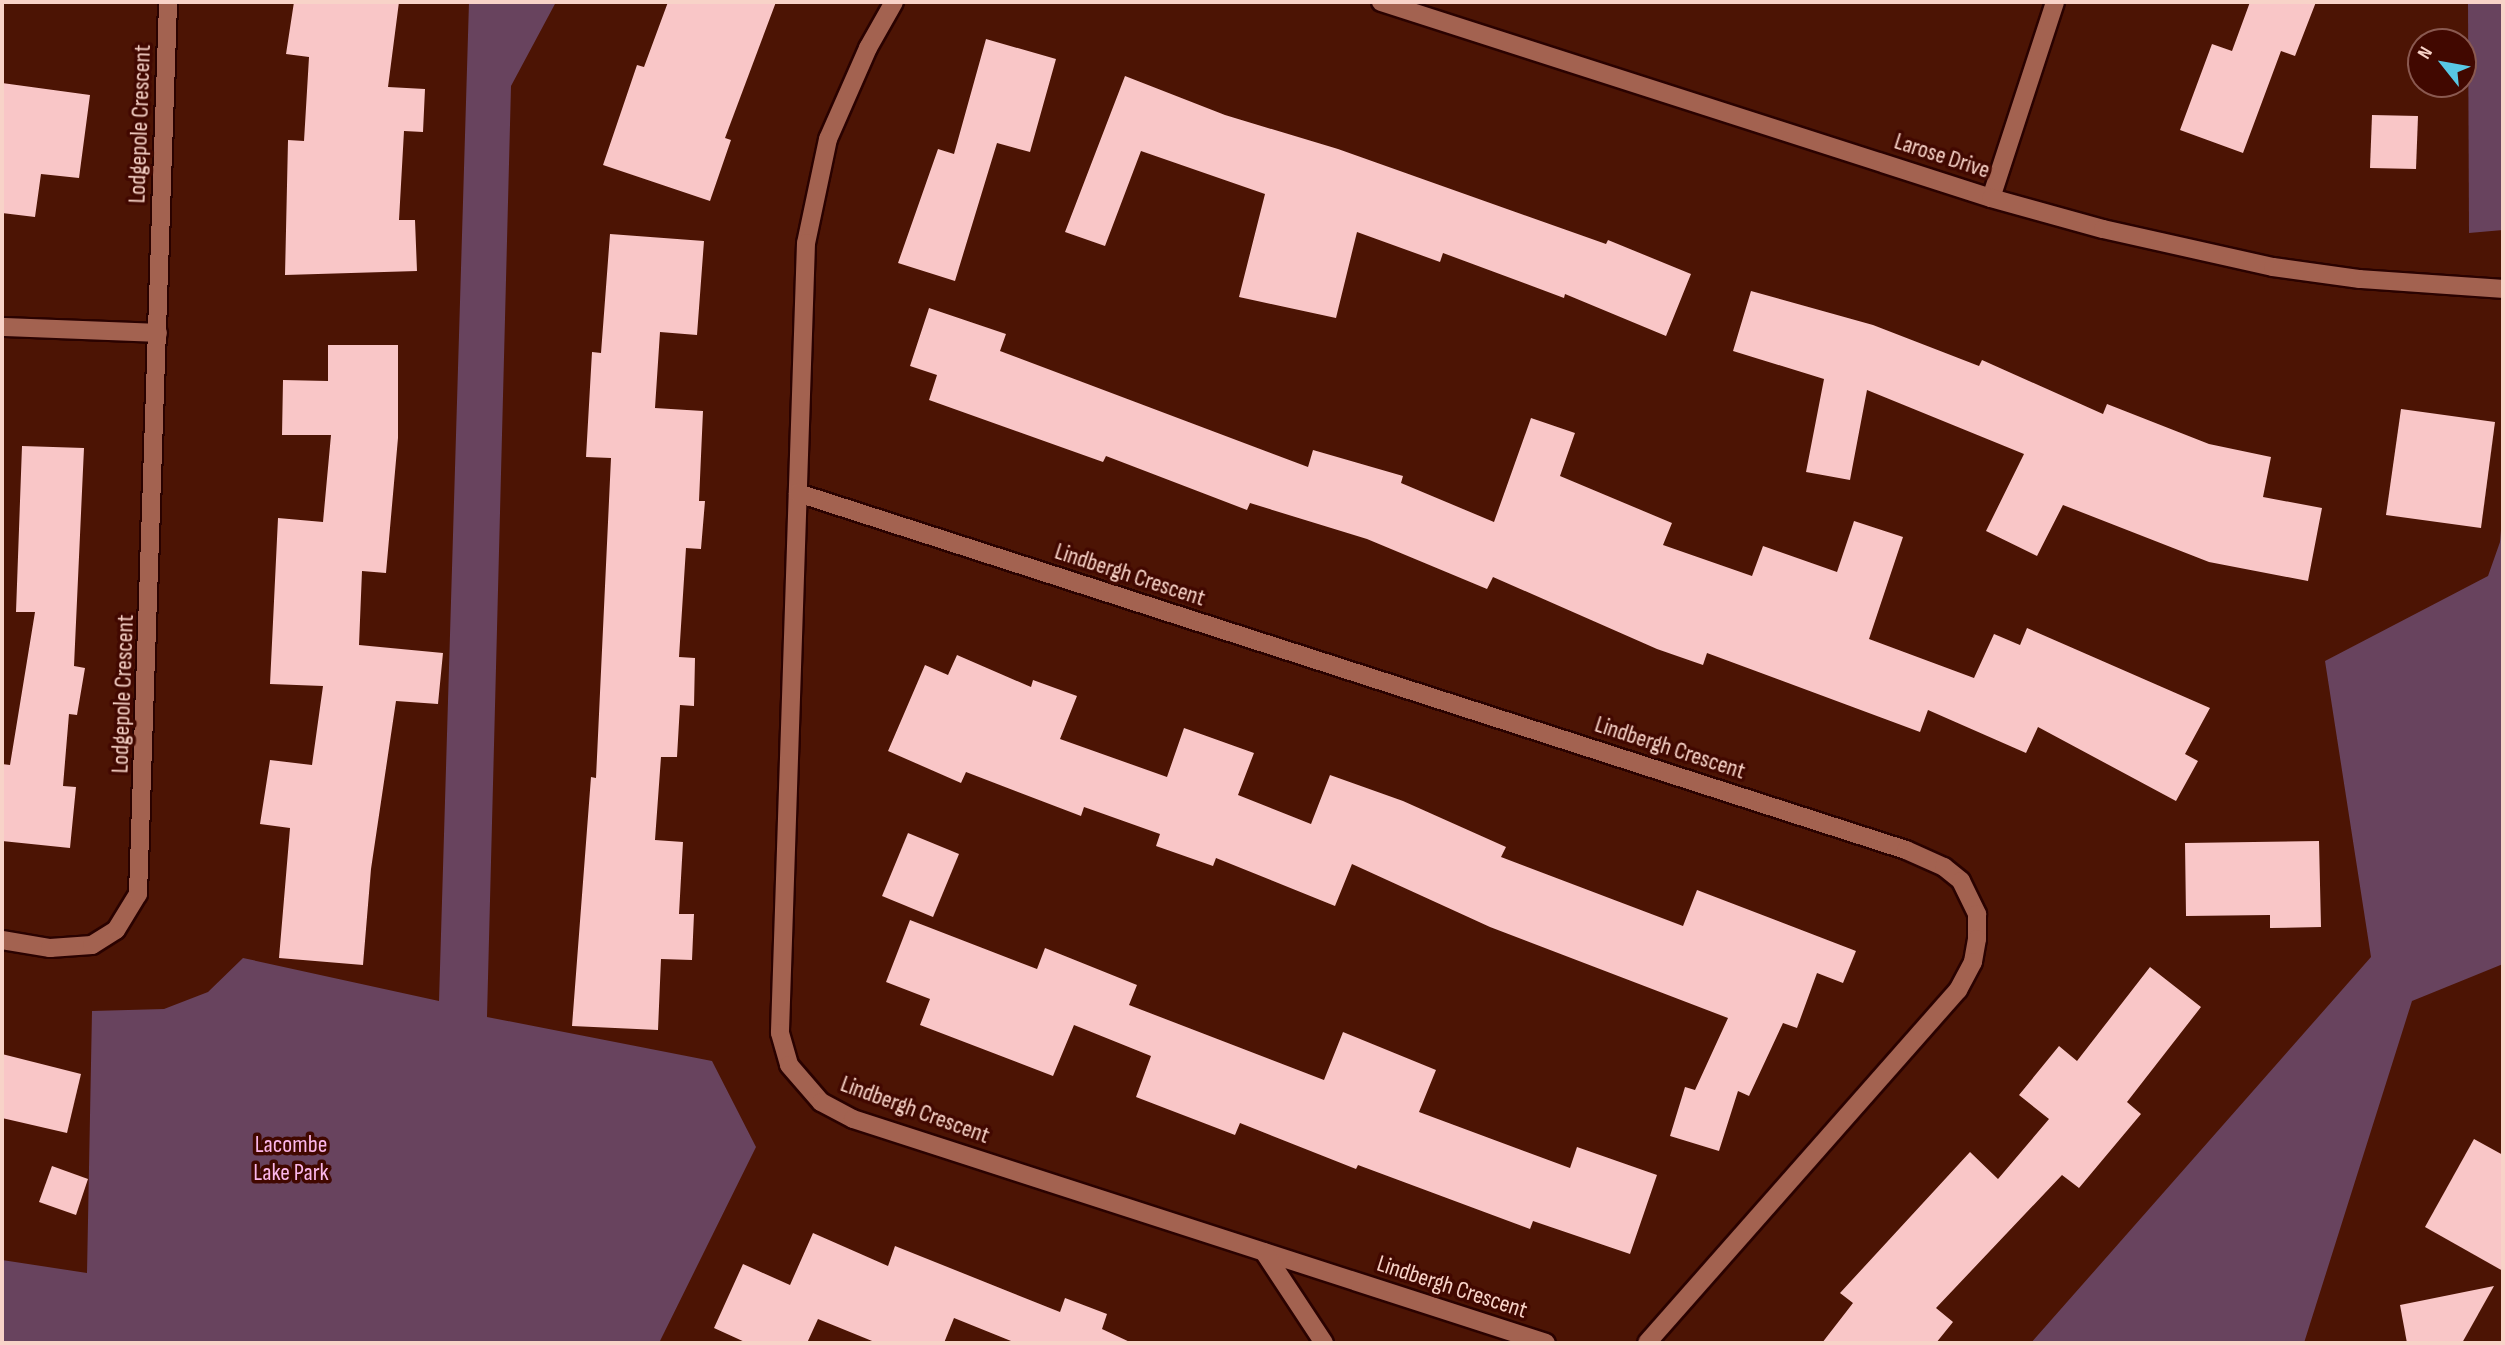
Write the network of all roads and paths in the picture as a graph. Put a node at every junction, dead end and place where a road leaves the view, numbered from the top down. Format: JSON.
{"nodes":[{"id":1,"x":168,"y":2,"type":"edge"},
{"id":2,"x":894,"y":2,"type":"edge"},
{"id":3,"x":1381,"y":2,"type":"edge"},
{"id":4,"x":2055,"y":2,"type":"edge"},
{"id":5,"x":1991,"y":198,"type":"junction"},
{"id":6,"x":2503,"y":289,"type":"edge"},
{"id":7,"x":2,"y":327,"type":"edge"},
{"id":8,"x":158,"y":332,"type":"junction"},
{"id":9,"x":798,"y":493,"type":"junction"},
{"id":10,"x":2,"y":940,"type":"edge"},
{"id":11,"x":1264,"y":1252,"type":"junction"},
{"id":12,"x":1324,"y":1343,"type":"edge"},
{"id":13,"x":1546,"y":1343,"type":"edge"},
{"id":14,"x":1647,"y":1343,"type":"edge"}],
"edges":[{"from":1,"to":8,"type":"street","name":"Lodgepole Crescent"},
{"from":2,"to":9,"type":"street","name":"Lindbergh Crescent"},
{"from":3,"to":5,"type":"street","name":"Larose Drive"},
{"from":4,"to":5,"type":"street"},
{"from":5,"to":6,"type":"street","name":"Larose Drive"},
{"from":7,"to":8,"type":"street"},
{"from":8,"to":10,"type":"street","name":"Lodgepole Crescent"},
{"from":9,"to":11,"type":"street","name":"Lindbergh Crescent"},
{"from":9,"to":14,"type":"street","name":"Lindbergh Crescent"},
{"from":11,"to":12,"type":"street"},
{"from":11,"to":13,"type":"street","name":"Lindbergh Crescent"}]}
